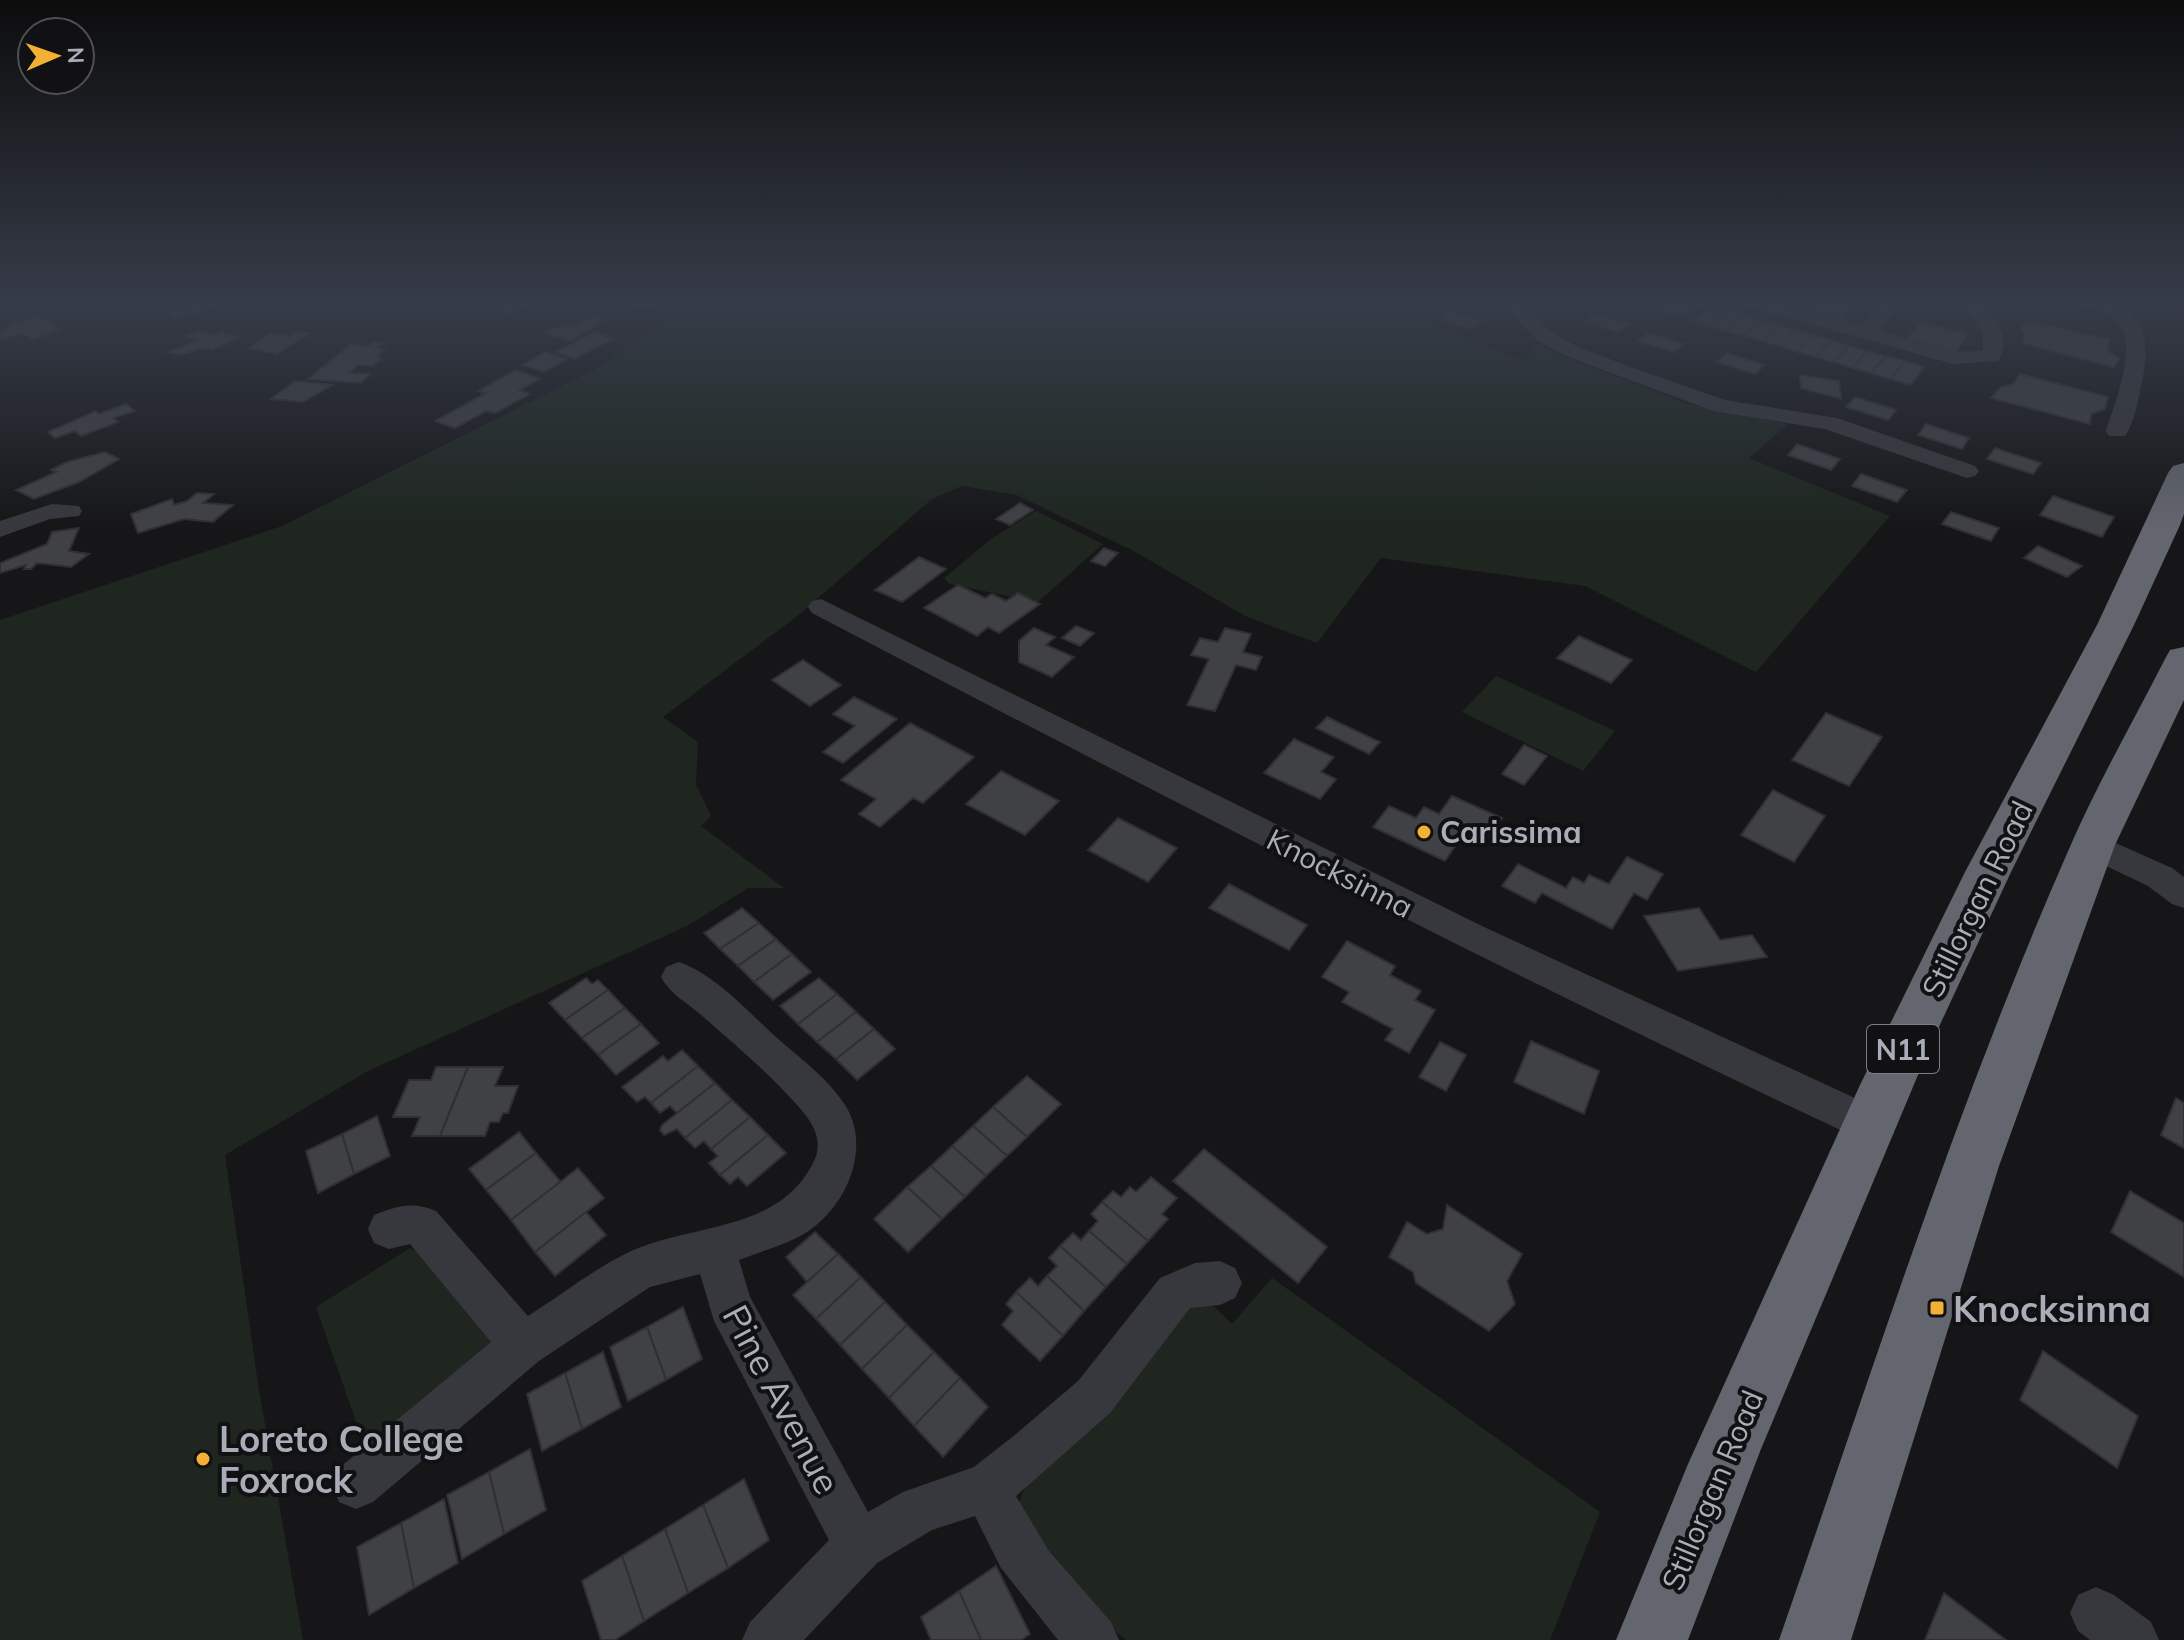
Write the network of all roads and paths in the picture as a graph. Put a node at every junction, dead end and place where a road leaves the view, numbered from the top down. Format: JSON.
{"nodes":[{"id":1,"x":1639,"y":377,"type":"edge"},
{"id":2,"x":2133,"y":377,"type":"edge"},
{"id":3,"x":2117,"y":431,"type":"dead end"},
{"id":4,"x":1967,"y":471,"type":"dead end"},
{"id":5,"x":2184,"y":473,"type":"edge"},
{"id":6,"x":70,"y":511,"type":"dead end"},
{"id":7,"x":0,"y":530,"type":"edge"},
{"id":8,"x":821,"y":607,"type":"dead end"},
{"id":9,"x":2184,"y":659,"type":"edge"},
{"id":10,"x":2093,"y":845,"type":"junction"},
{"id":11,"x":2184,"y":895,"type":"edge"},
{"id":12,"x":679,"y":977,"type":"dead end"},
{"id":13,"x":1867,"y":1123,"type":"junction"},
{"id":14,"x":389,"y":1229,"type":"dead end"},
{"id":15,"x":715,"y":1249,"type":"junction"},
{"id":16,"x":1220,"y":1283,"type":"dead end"},
{"id":17,"x":523,"y":1345,"type":"junction"},
{"id":18,"x":356,"y":1485,"type":"dead end"},
{"id":19,"x":988,"y":1487,"type":"junction"},
{"id":20,"x":859,"y":1545,"type":"junction"},
{"id":21,"x":768,"y":1640,"type":"edge"},
{"id":22,"x":1093,"y":1640,"type":"edge"},
{"id":23,"x":1652,"y":1640,"type":"edge"},
{"id":24,"x":1815,"y":1640,"type":"edge"}],
"edges":[{"from":1,"to":4,"type":"street"},
{"from":2,"to":3,"type":"street"},
{"from":5,"to":13,"type":"highway","name":"Stillorgan Road","number":"N11"},
{"from":6,"to":7,"type":"street"},
{"from":8,"to":13,"type":"street","name":"Knocksinna"},
{"from":9,"to":10,"type":"highway"},
{"from":10,"to":11,"type":"street"},
{"from":10,"to":24,"type":"highway"},
{"from":12,"to":15,"type":"street"},
{"from":13,"to":23,"type":"highway","name":"Stillorgan Road","number":"N11"},
{"from":14,"to":17,"type":"street"},
{"from":15,"to":17,"type":"street"},
{"from":15,"to":20,"type":"street","name":"Pine Avenue"},
{"from":16,"to":19,"type":"street"},
{"from":17,"to":18,"type":"street"},
{"from":19,"to":20,"type":"street"},
{"from":19,"to":22,"type":"street"},
{"from":20,"to":21,"type":"street"}]}
